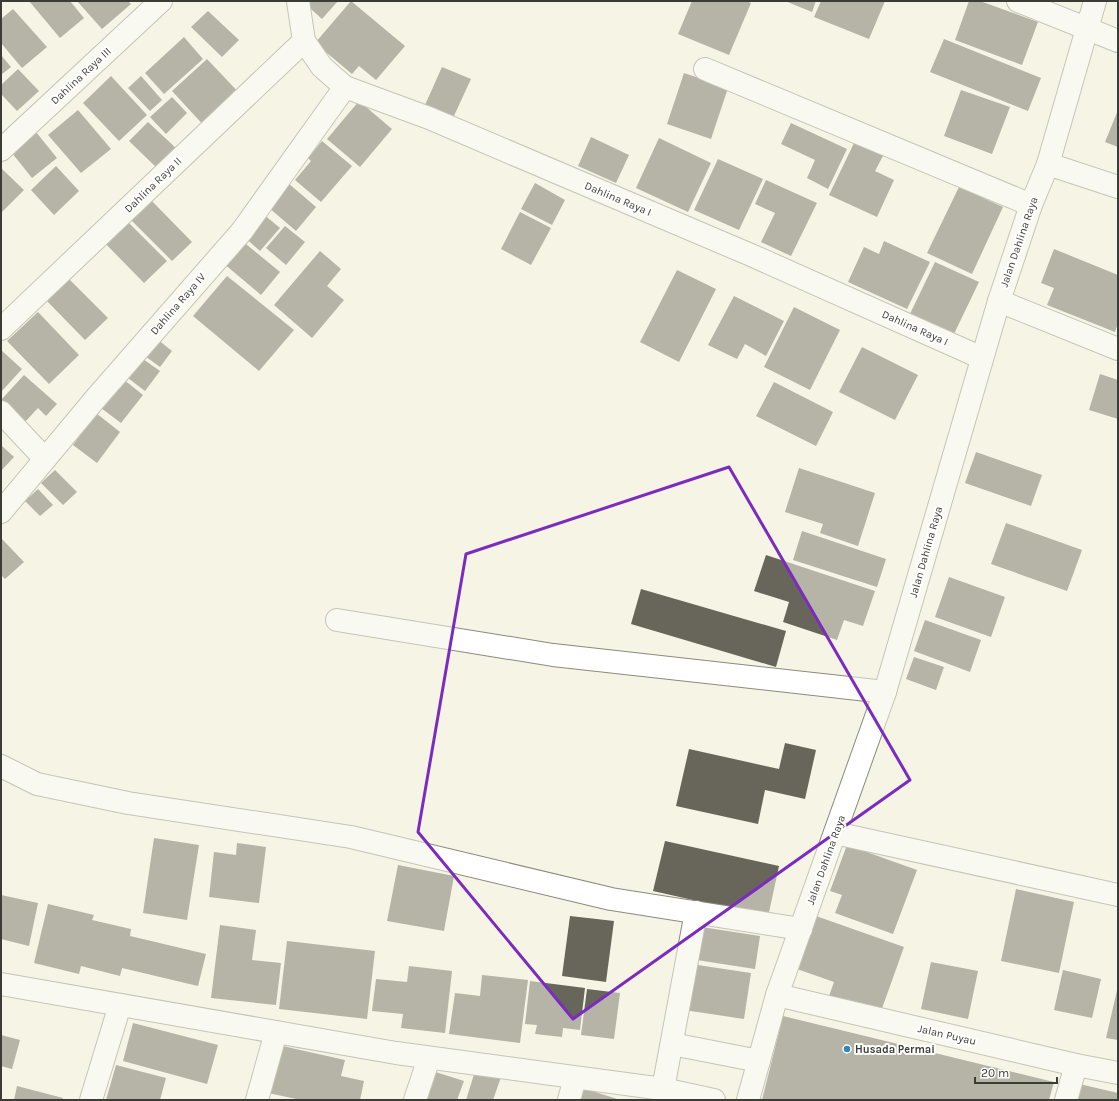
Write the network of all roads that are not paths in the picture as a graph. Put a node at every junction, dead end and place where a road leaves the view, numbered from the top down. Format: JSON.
{"nodes":[{"id":1,"x":161,"y":1,"type":"edge"},
{"id":2,"x":298,"y":1,"type":"edge"},
{"id":3,"x":1018,"y":1,"type":"edge"},
{"id":4,"x":1095,"y":1,"type":"edge"},
{"id":5,"x":1087,"y":29,"type":"junction"},
{"id":6,"x":304,"y":41,"type":"junction"},
{"id":7,"x":1118,"y":41,"type":"edge"},
{"id":8,"x":705,"y":69,"type":"dead end"},
{"id":9,"x":345,"y":87,"type":"junction"},
{"id":10,"x":1,"y":150,"type":"edge"},
{"id":11,"x":1048,"y":164,"type":"junction"},
{"id":12,"x":1118,"y":187,"type":"edge"},
{"id":13,"x":1031,"y":205,"type":"junction"},
{"id":14,"x":999,"y":301,"type":"junction"},
{"id":15,"x":1,"y":329,"type":"edge"},
{"id":16,"x":1118,"y":349,"type":"edge"},
{"id":17,"x":982,"y":358,"type":"junction"},
{"id":18,"x":1,"y":412,"type":"edge"},
{"id":19,"x":45,"y":459,"type":"junction"},
{"id":20,"x":1,"y":512,"type":"edge"},
{"id":21,"x":337,"y":620,"type":"dead end"},
{"id":22,"x":885,"y":692,"type":"junction"},
{"id":23,"x":1,"y":766,"type":"edge"},
{"id":24,"x":835,"y":833,"type":"junction"},
{"id":25,"x":1118,"y":895,"type":"edge"},
{"id":26,"x":696,"y":912,"type":"junction"},
{"id":27,"x":801,"y":929,"type":"junction"},
{"id":28,"x":1,"y":984,"type":"edge"},
{"id":29,"x":777,"y":994,"type":"junction"},
{"id":30,"x":120,"y":1005,"type":"junction"},
{"id":31,"x":276,"y":1032,"type":"junction"},
{"id":32,"x":672,"y":1044,"type":"junction"},
{"id":33,"x":429,"y":1058,"type":"junction"},
{"id":34,"x":759,"y":1061,"type":"junction"},
{"id":35,"x":1076,"y":1065,"type":"junction"},
{"id":36,"x":1118,"y":1073,"type":"edge"},
{"id":37,"x":575,"y":1078,"type":"junction"},
{"id":38,"x":663,"y":1089,"type":"junction"},
{"id":39,"x":91,"y":1100,"type":"edge"},
{"id":40,"x":257,"y":1100,"type":"edge"},
{"id":41,"x":415,"y":1100,"type":"edge"},
{"id":42,"x":569,"y":1100,"type":"edge"},
{"id":43,"x":714,"y":1100,"type":"edge"},
{"id":44,"x":748,"y":1100,"type":"edge"},
{"id":45,"x":1066,"y":1100,"type":"edge"}],
"edges":[{"from":1,"to":10,"type":"street","name":"Dahlina Raya III"},
{"from":2,"to":6,"type":"street","name":"Dahlina Raya I"},
{"from":3,"to":5,"type":"street"},
{"from":4,"to":5,"type":"street","name":"Jalan Dahlina Raya"},
{"from":5,"to":7,"type":"street"},
{"from":5,"to":11,"type":"street","name":"Jalan Dahlina Raya"},
{"from":6,"to":9,"type":"street","name":"Dahlina Raya I"},
{"from":6,"to":15,"type":"street","name":"Dahlina Raya II"},
{"from":8,"to":13,"type":"street"},
{"from":9,"to":17,"type":"street","name":"Dahlina Raya I"},
{"from":9,"to":19,"type":"street","name":"Dahlina Raya IV"},
{"from":11,"to":12,"type":"street"},
{"from":11,"to":13,"type":"street","name":"Jalan Dahlina Raya"},
{"from":13,"to":14,"type":"street","name":"Jalan Dahlina Raya"},
{"from":14,"to":16,"type":"street"},
{"from":14,"to":17,"type":"street","name":"Jalan Dahlina Raya"},
{"from":17,"to":22,"type":"street","name":"Jalan Dahlina Raya"},
{"from":18,"to":19,"type":"street"},
{"from":19,"to":20,"type":"street","name":"Dahlina Raya IV"},
{"from":21,"to":22,"type":"street"},
{"from":22,"to":24,"type":"street","name":"Jalan Dahlina Raya"},
{"from":23,"to":26,"type":"street"},
{"from":24,"to":25,"type":"street"},
{"from":24,"to":27,"type":"street","name":"Jalan Dahlina Raya"},
{"from":26,"to":27,"type":"street"},
{"from":26,"to":32,"type":"street"},
{"from":27,"to":29,"type":"street","name":"Jalan Dahlina Raya"},
{"from":28,"to":30,"type":"street"},
{"from":29,"to":34,"type":"street","name":"Jalan Dahlina Raya"},
{"from":29,"to":35,"type":"street","name":"Jalan Puyau"},
{"from":30,"to":31,"type":"street"},
{"from":30,"to":39,"type":"street"},
{"from":31,"to":33,"type":"street"},
{"from":31,"to":40,"type":"street"},
{"from":32,"to":34,"type":"street"},
{"from":32,"to":38,"type":"street"},
{"from":33,"to":37,"type":"street"},
{"from":33,"to":41,"type":"street"},
{"from":34,"to":44,"type":"street","name":"Jalan Dahlina Raya"},
{"from":35,"to":36,"type":"street","name":"Jalan Puyau"},
{"from":35,"to":45,"type":"street"},
{"from":37,"to":38,"type":"street"},
{"from":37,"to":42,"type":"street"},
{"from":38,"to":43,"type":"street"}]}
